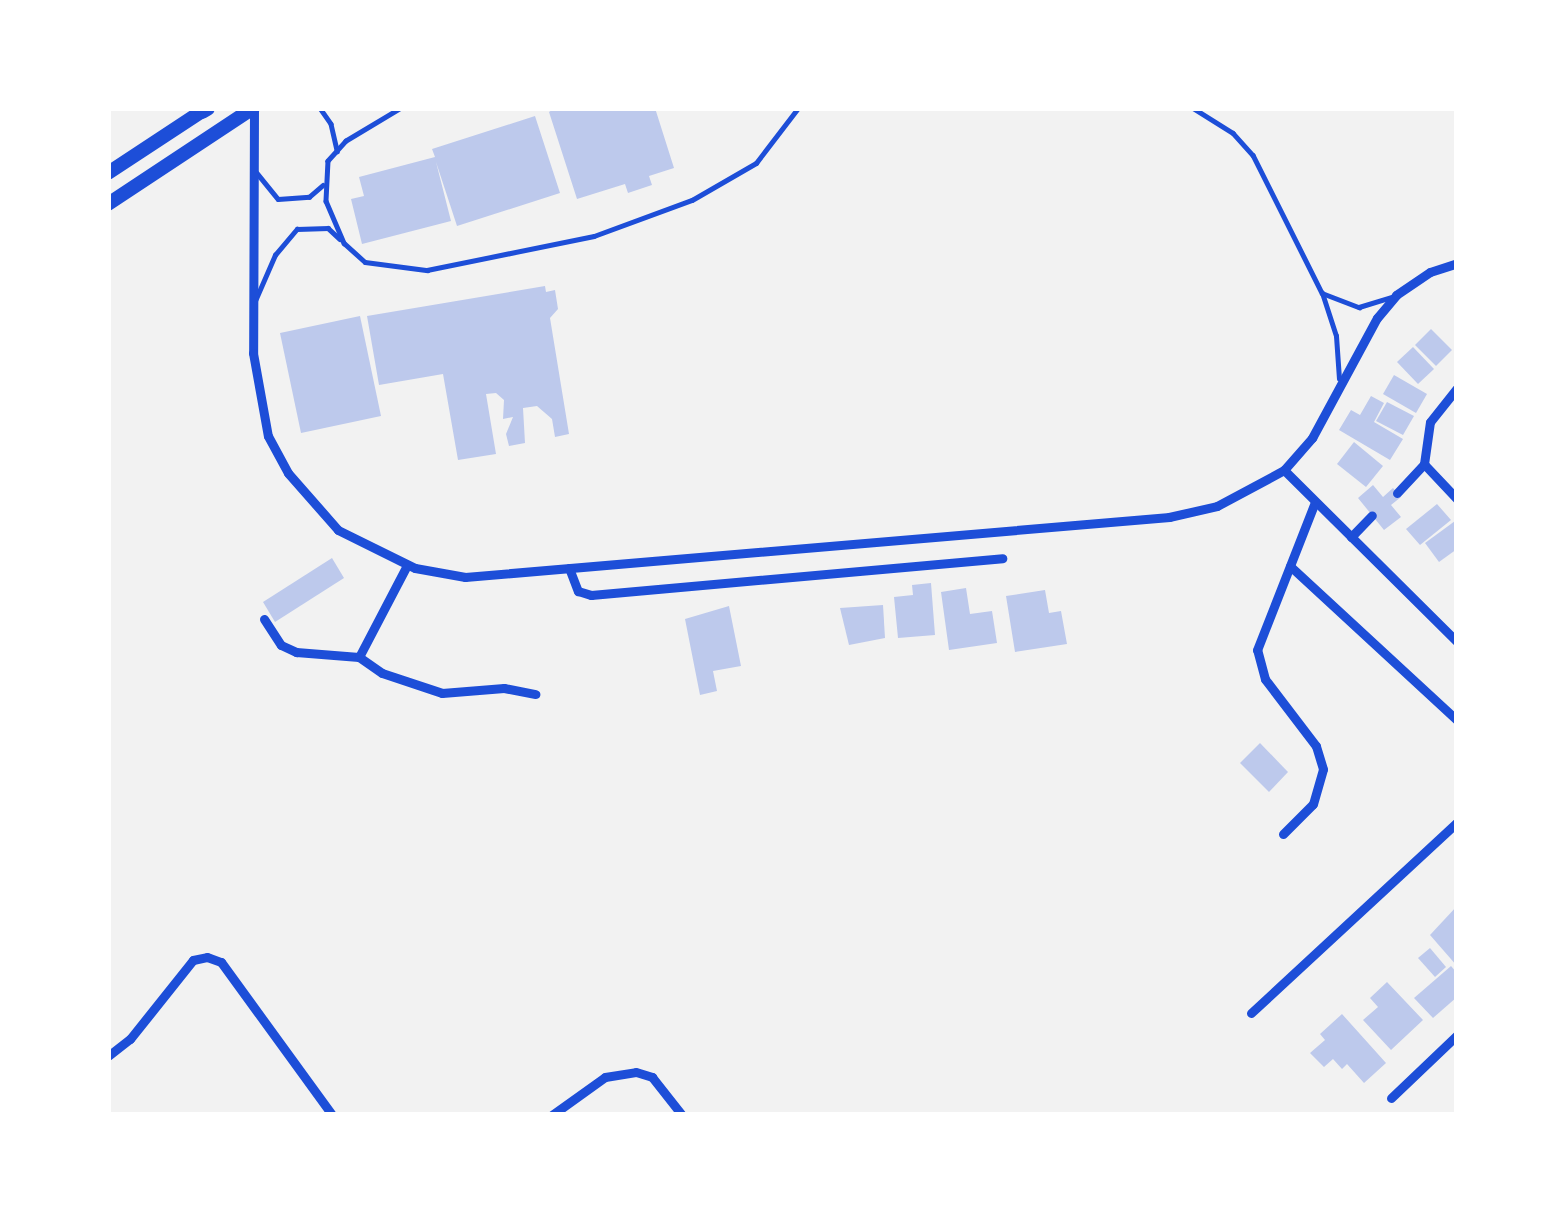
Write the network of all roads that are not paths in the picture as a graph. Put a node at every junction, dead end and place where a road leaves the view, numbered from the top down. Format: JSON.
{"nodes":[{"id":1,"x":254,"y":108,"type":"edge"},
{"id":2,"x":320,"y":108,"type":"edge"},
{"id":3,"x":400,"y":108,"type":"edge"},
{"id":4,"x":798,"y":108,"type":"edge"},
{"id":5,"x":1192,"y":108,"type":"edge"},
{"id":6,"x":205,"y":109,"type":"edge"},
{"id":7,"x":337,"y":151,"type":"junction"},
{"id":8,"x":253,"y":165,"type":"junction"},
{"id":9,"x":108,"y":173,"type":"edge"},
{"id":10,"x":326,"y":179,"type":"junction"},
{"id":11,"x":108,"y":203,"type":"edge"},
{"id":12,"x":344,"y":242,"type":"junction"},
{"id":13,"x":1457,"y":263,"type":"edge"},
{"id":14,"x":1322,"y":293,"type":"junction"},
{"id":15,"x":1396,"y":295,"type":"junction"},
{"id":16,"x":253,"y":308,"type":"junction"},
{"id":17,"x":1457,"y":388,"type":"edge"},
{"id":18,"x":1338,"y":394,"type":"junction"},
{"id":19,"x":1424,"y":464,"type":"junction"},
{"id":20,"x":1284,"y":470,"type":"junction"},
{"id":21,"x":1397,"y":493,"type":"dead end"},
{"id":22,"x":1457,"y":499,"type":"edge"},
{"id":23,"x":1316,"y":502,"type":"junction"},
{"id":24,"x":1372,"y":515,"type":"dead end"},
{"id":25,"x":1351,"y":537,"type":"junction"},
{"id":26,"x":1002,"y":558,"type":"dead end"},
{"id":27,"x":407,"y":565,"type":"junction"},
{"id":28,"x":1290,"y":566,"type":"junction"},
{"id":29,"x":568,"y":568,"type":"junction"},
{"id":30,"x":264,"y":619,"type":"dead end"},
{"id":31,"x":1457,"y":641,"type":"edge"},
{"id":32,"x":359,"y":657,"type":"junction"},
{"id":33,"x":535,"y":694,"type":"dead end"},
{"id":34,"x":1457,"y":720,"type":"edge"},
{"id":35,"x":1457,"y":822,"type":"edge"},
{"id":36,"x":1283,"y":834,"type":"dead end"},
{"id":37,"x":1251,"y":1013,"type":"dead end"},
{"id":38,"x":1457,"y":1035,"type":"edge"},
{"id":39,"x":108,"y":1056,"type":"edge"},
{"id":40,"x":1390,"y":1098,"type":"dead end"},
{"id":41,"x":117,"y":1115,"type":"edge"},
{"id":42,"x":137,"y":1115,"type":"edge"},
{"id":43,"x":332,"y":1115,"type":"edge"},
{"id":44,"x":552,"y":1115,"type":"edge"},
{"id":45,"x":682,"y":1115,"type":"edge"}],
"edges":[{"from":1,"to":8,"type":"street"},
{"from":1,"to":11,"type":"main road"},
{"from":2,"to":7,"type":"lane"},
{"from":3,"to":7,"type":"lane"},
{"from":4,"to":12,"type":"lane"},
{"from":5,"to":14,"type":"lane"},
{"from":6,"to":9,"type":"main road"},
{"from":7,"to":10,"type":"lane"},
{"from":8,"to":10,"type":"lane"},
{"from":8,"to":16,"type":"street"},
{"from":10,"to":12,"type":"lane"},
{"from":12,"to":16,"type":"lane"},
{"from":13,"to":15,"type":"street"},
{"from":14,"to":15,"type":"lane"},
{"from":14,"to":18,"type":"lane"},
{"from":15,"to":18,"type":"street"},
{"from":16,"to":27,"type":"street"},
{"from":17,"to":19,"type":"street"},
{"from":18,"to":20,"type":"street"},
{"from":19,"to":21,"type":"street"},
{"from":19,"to":22,"type":"street"},
{"from":20,"to":23,"type":"street"},
{"from":20,"to":29,"type":"street"},
{"from":23,"to":25,"type":"street"},
{"from":23,"to":28,"type":"street"},
{"from":24,"to":25,"type":"street"},
{"from":25,"to":31,"type":"street"},
{"from":26,"to":29,"type":"street"},
{"from":27,"to":29,"type":"street"},
{"from":27,"to":32,"type":"street"},
{"from":28,"to":34,"type":"street"},
{"from":28,"to":36,"type":"street"},
{"from":30,"to":32,"type":"street"},
{"from":32,"to":33,"type":"street"},
{"from":35,"to":37,"type":"street"},
{"from":38,"to":40,"type":"street"},
{"from":39,"to":43,"type":"street"},
{"from":41,"to":42,"type":"lane"},
{"from":44,"to":45,"type":"street"}]}
